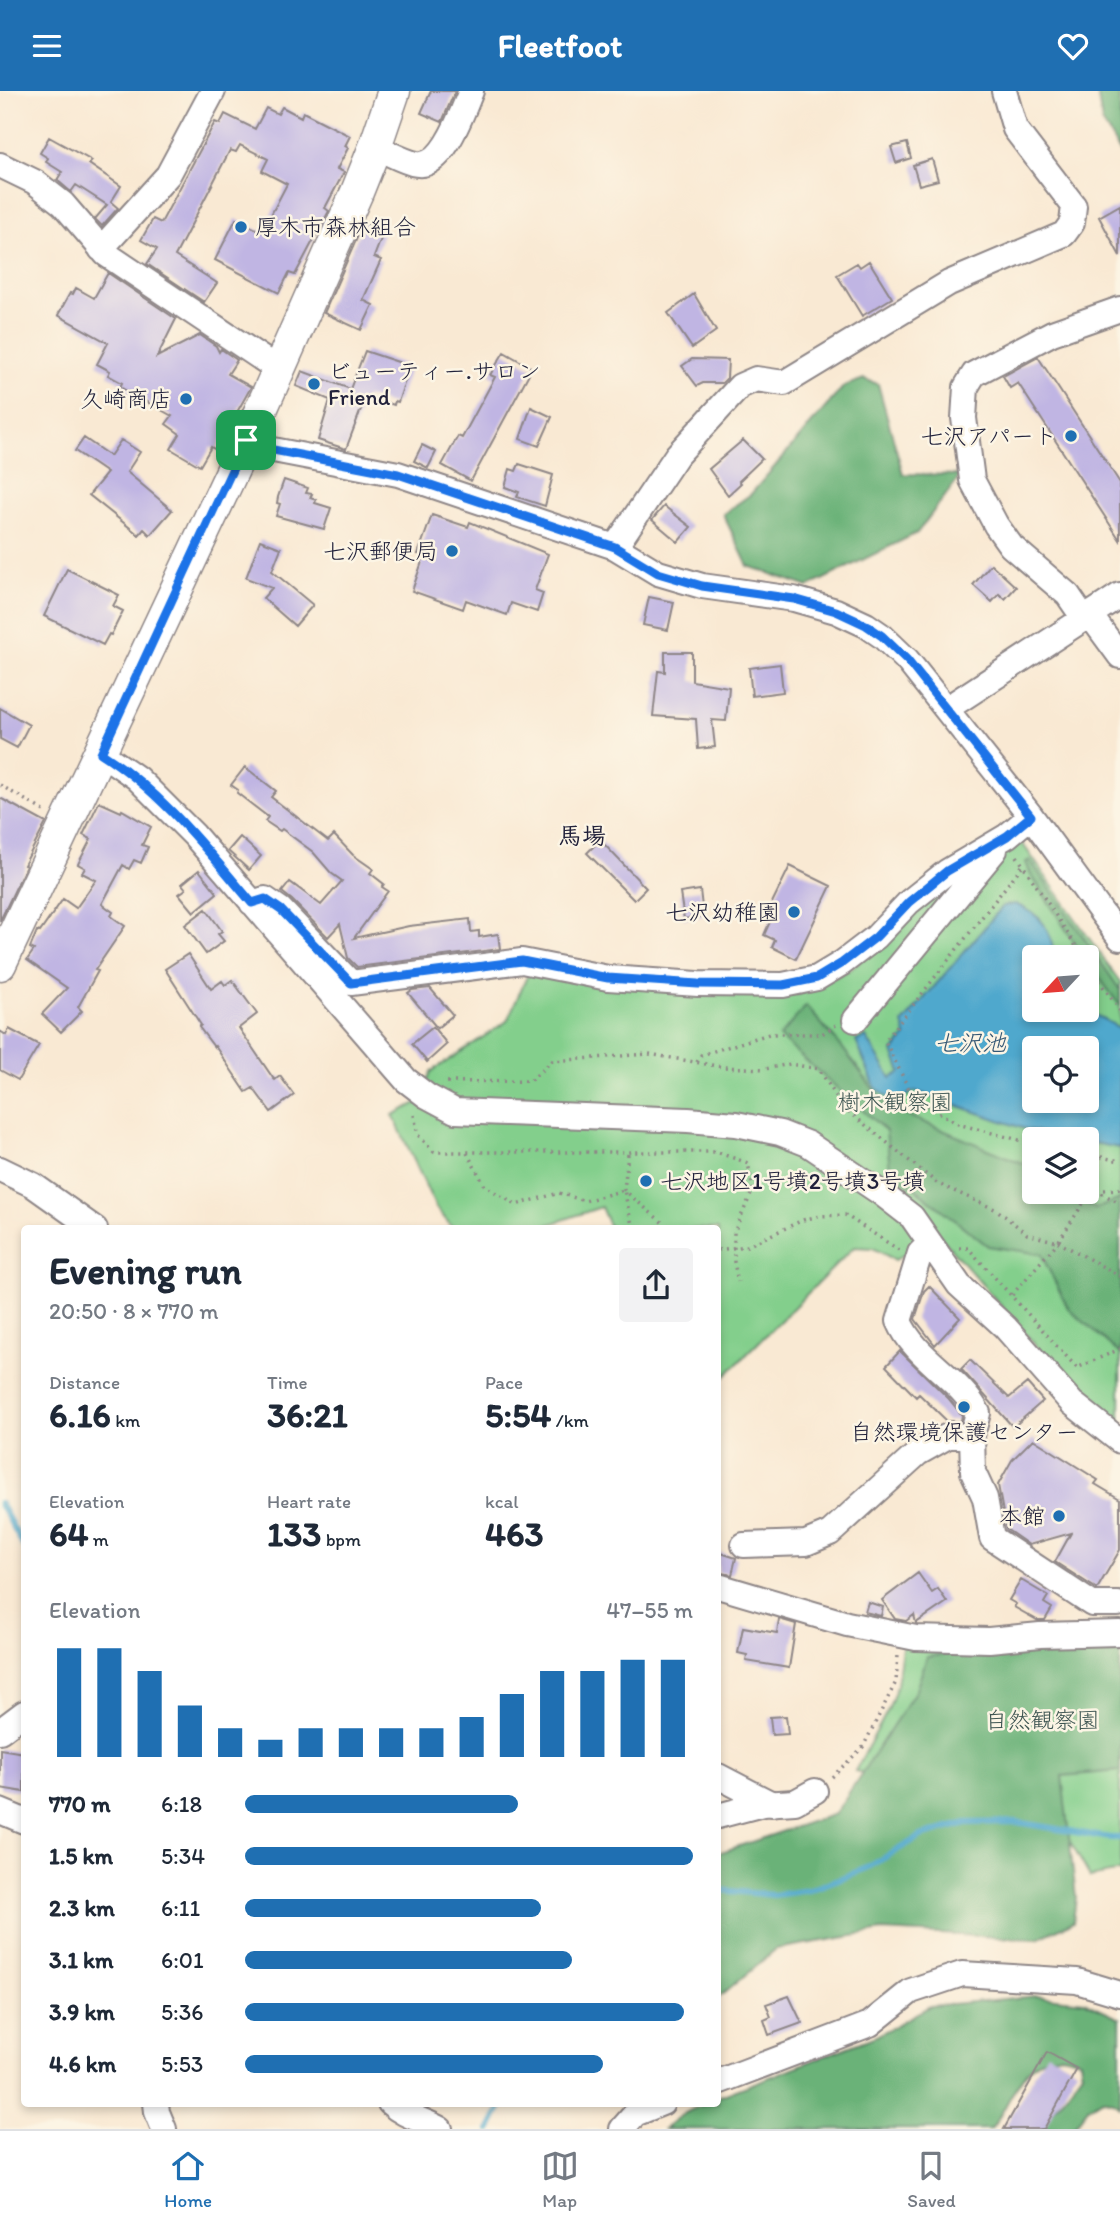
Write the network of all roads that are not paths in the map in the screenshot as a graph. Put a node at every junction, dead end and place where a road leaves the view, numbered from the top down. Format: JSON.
{"nodes":[{"id":1,"x":213,"y":91,"type":"edge"},
{"id":2,"x":394,"y":91,"type":"edge"},
{"id":3,"x":471,"y":91,"type":"edge"},
{"id":4,"x":1004,"y":91,"type":"edge"},
{"id":5,"x":375,"y":147,"type":"junction"},
{"id":6,"x":0,"y":165,"type":"edge"},
{"id":7,"x":101,"y":249,"type":"junction"},
{"id":8,"x":1120,"y":309,"type":"edge"},
{"id":9,"x":279,"y":370,"type":"junction"},
{"id":10,"x":246,"y":440,"type":"junction"},
{"id":11,"x":615,"y":547,"type":"junction"},
{"id":12,"x":1120,"y":595,"type":"edge"},
{"id":13,"x":1090,"y":615,"type":"junction"},
{"id":14,"x":1120,"y":656,"type":"edge"},
{"id":15,"x":946,"y":709,"type":"junction"},
{"id":16,"x":101,"y":753,"type":"junction"},
{"id":17,"x":1031,"y":816,"type":"junction"},
{"id":18,"x":1007,"y":836,"type":"junction"},
{"id":19,"x":252,"y":903,"type":"junction"},
{"id":20,"x":1120,"y":938,"type":"edge"},
{"id":21,"x":0,"y":964,"type":"edge"},
{"id":22,"x":855,"y":1020,"type":"road end"},
{"id":23,"x":0,"y":1169,"type":"edge"},
{"id":24,"x":89,"y":1225,"type":"edge"},
{"id":25,"x":929,"y":1242,"type":"junction"},
{"id":26,"x":972,"y":1435,"type":"junction"},
{"id":27,"x":1120,"y":1441,"type":"edge"},
{"id":28,"x":744,"y":1545,"type":"dead end"},
{"id":29,"x":721,"y":1587,"type":"edge"},
{"id":30,"x":1119,"y":1609,"type":"edge"},
{"id":31,"x":1120,"y":1633,"type":"edge"},
{"id":32,"x":21,"y":1715,"type":"edge"},
{"id":33,"x":0,"y":1731,"type":"edge"},
{"id":34,"x":721,"y":1778,"type":"edge"},
{"id":35,"x":814,"y":1791,"type":"road end"},
{"id":36,"x":772,"y":1804,"type":"junction"},
{"id":37,"x":0,"y":1811,"type":"edge"},
{"id":38,"x":721,"y":1815,"type":"edge"},
{"id":39,"x":21,"y":1820,"type":"edge"},
{"id":40,"x":1120,"y":1994,"type":"edge"},
{"id":41,"x":721,"y":2081,"type":"edge"},
{"id":42,"x":156,"y":2107,"type":"edge"},
{"id":43,"x":394,"y":2107,"type":"edge"},
{"id":44,"x":652,"y":2107,"type":"edge"},
{"id":45,"x":164,"y":2129,"type":"edge"},
{"id":46,"x":440,"y":2129,"type":"edge"},
{"id":47,"x":622,"y":2129,"type":"edge"}],
"edges":[{"from":1,"to":7,"type":"street"},
{"from":2,"to":5,"type":"main road"},
{"from":3,"to":5,"type":"street"},
{"from":4,"to":11,"type":"street"},
{"from":5,"to":9,"type":"main road"},
{"from":6,"to":7,"type":"street"},
{"from":7,"to":9,"type":"street"},
{"from":8,"to":13,"type":"street"},
{"from":9,"to":10,"type":"main road"},
{"from":10,"to":11,"type":"street"},
{"from":10,"to":16,"type":"main road"},
{"from":11,"to":15,"type":"street"},
{"from":12,"to":13,"type":"street"},
{"from":13,"to":14,"type":"street"},
{"from":13,"to":15,"type":"street"},
{"from":15,"to":17,"type":"street"},
{"from":16,"to":19,"type":"street"},
{"from":16,"to":21,"type":"main road"},
{"from":17,"to":18,"type":"street"},
{"from":17,"to":20,"type":"street"},
{"from":18,"to":19,"type":"street"},
{"from":18,"to":22,"type":"street"},
{"from":19,"to":25,"type":"street"},
{"from":23,"to":24,"type":"street"},
{"from":25,"to":26,"type":"street"},
{"from":25,"to":27,"type":"street"},
{"from":26,"to":28,"type":"street"},
{"from":26,"to":30,"type":"street"},
{"from":29,"to":31,"type":"street"},
{"from":32,"to":33,"type":"street"},
{"from":34,"to":36,"type":"street"},
{"from":35,"to":36,"type":"street"},
{"from":36,"to":38,"type":"street"},
{"from":37,"to":39,"type":"street"},
{"from":40,"to":41,"type":"street"},
{"from":42,"to":45,"type":"street"},
{"from":43,"to":46,"type":"street"},
{"from":44,"to":47,"type":"street"}]}
